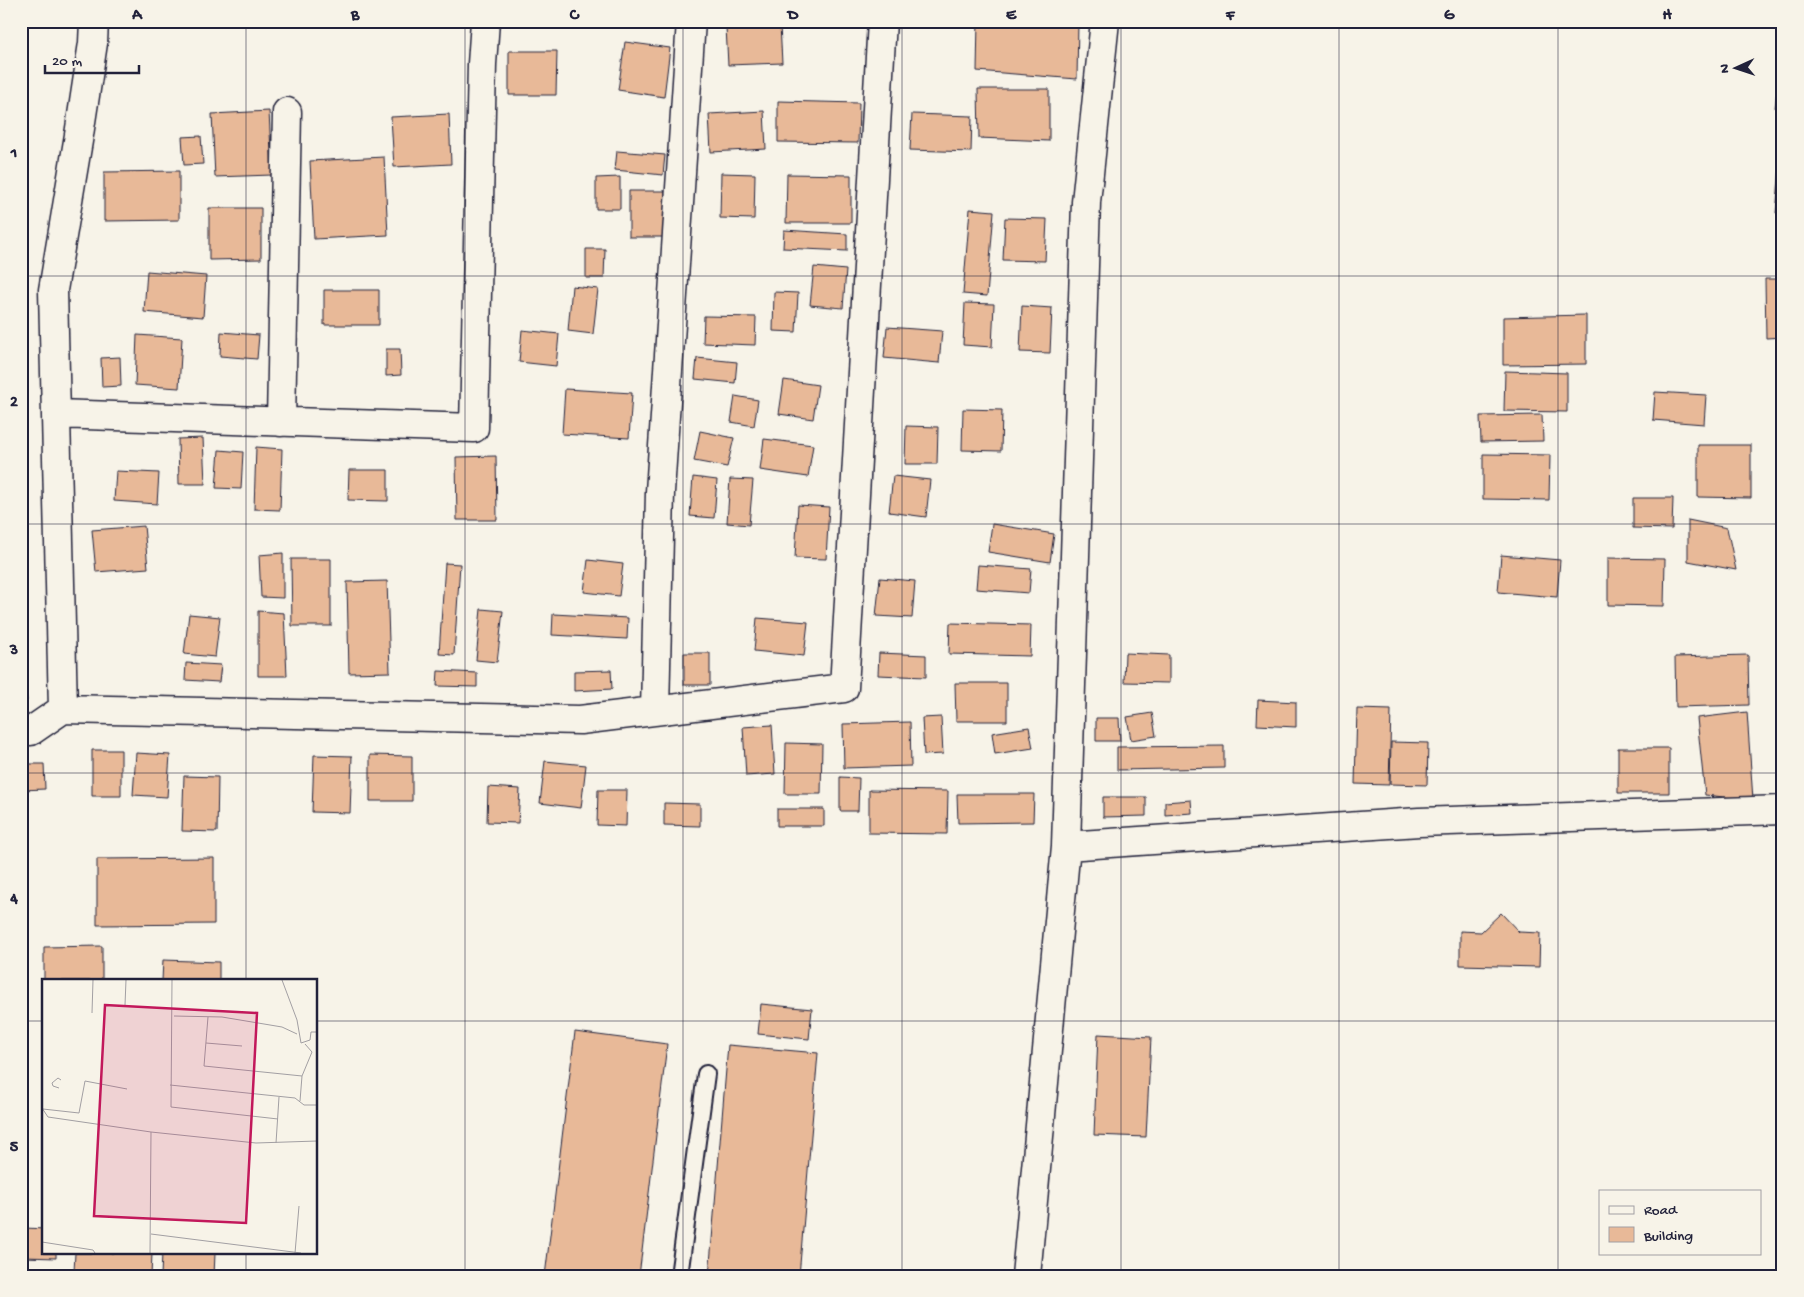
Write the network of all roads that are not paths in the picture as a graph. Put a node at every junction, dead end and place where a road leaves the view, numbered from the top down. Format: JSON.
{"nodes":[{"id":1,"x":94,"y":21,"type":"edge"},
{"id":2,"x":485,"y":21,"type":"edge"},
{"id":3,"x":691,"y":21,"type":"edge"},
{"id":4,"x":882,"y":21,"type":"edge"},
{"id":5,"x":1105,"y":21,"type":"edge"},
{"id":6,"x":287,"y":112,"type":"dead end"},
{"id":7,"x":56,"y":414,"type":"junction"},
{"id":8,"x":281,"y":422,"type":"junction"},
{"id":9,"x":64,"y":709,"type":"junction"},
{"id":10,"x":655,"y":711,"type":"junction"},
{"id":11,"x":21,"y":731,"type":"edge"},
{"id":12,"x":1783,"y":810,"type":"edge"},
{"id":13,"x":1066,"y":846,"type":"junction"},
{"id":14,"x":706,"y":1074,"type":"dead end"},
{"id":15,"x":679,"y":1276,"type":"edge"},
{"id":16,"x":1026,"y":1276,"type":"edge"}],
"edges":[{"from":1,"to":7,"type":"street"},
{"from":2,"to":8,"type":"street"},
{"from":3,"to":10,"type":"street"},
{"from":4,"to":10,"type":"street"},
{"from":5,"to":13,"type":"street"},
{"from":6,"to":8,"type":"street"},
{"from":7,"to":8,"type":"street"},
{"from":7,"to":9,"type":"street"},
{"from":9,"to":10,"type":"street"},
{"from":9,"to":11,"type":"street"},
{"from":12,"to":13,"type":"street"},
{"from":13,"to":16,"type":"street"},
{"from":14,"to":15,"type":"lane"}]}
